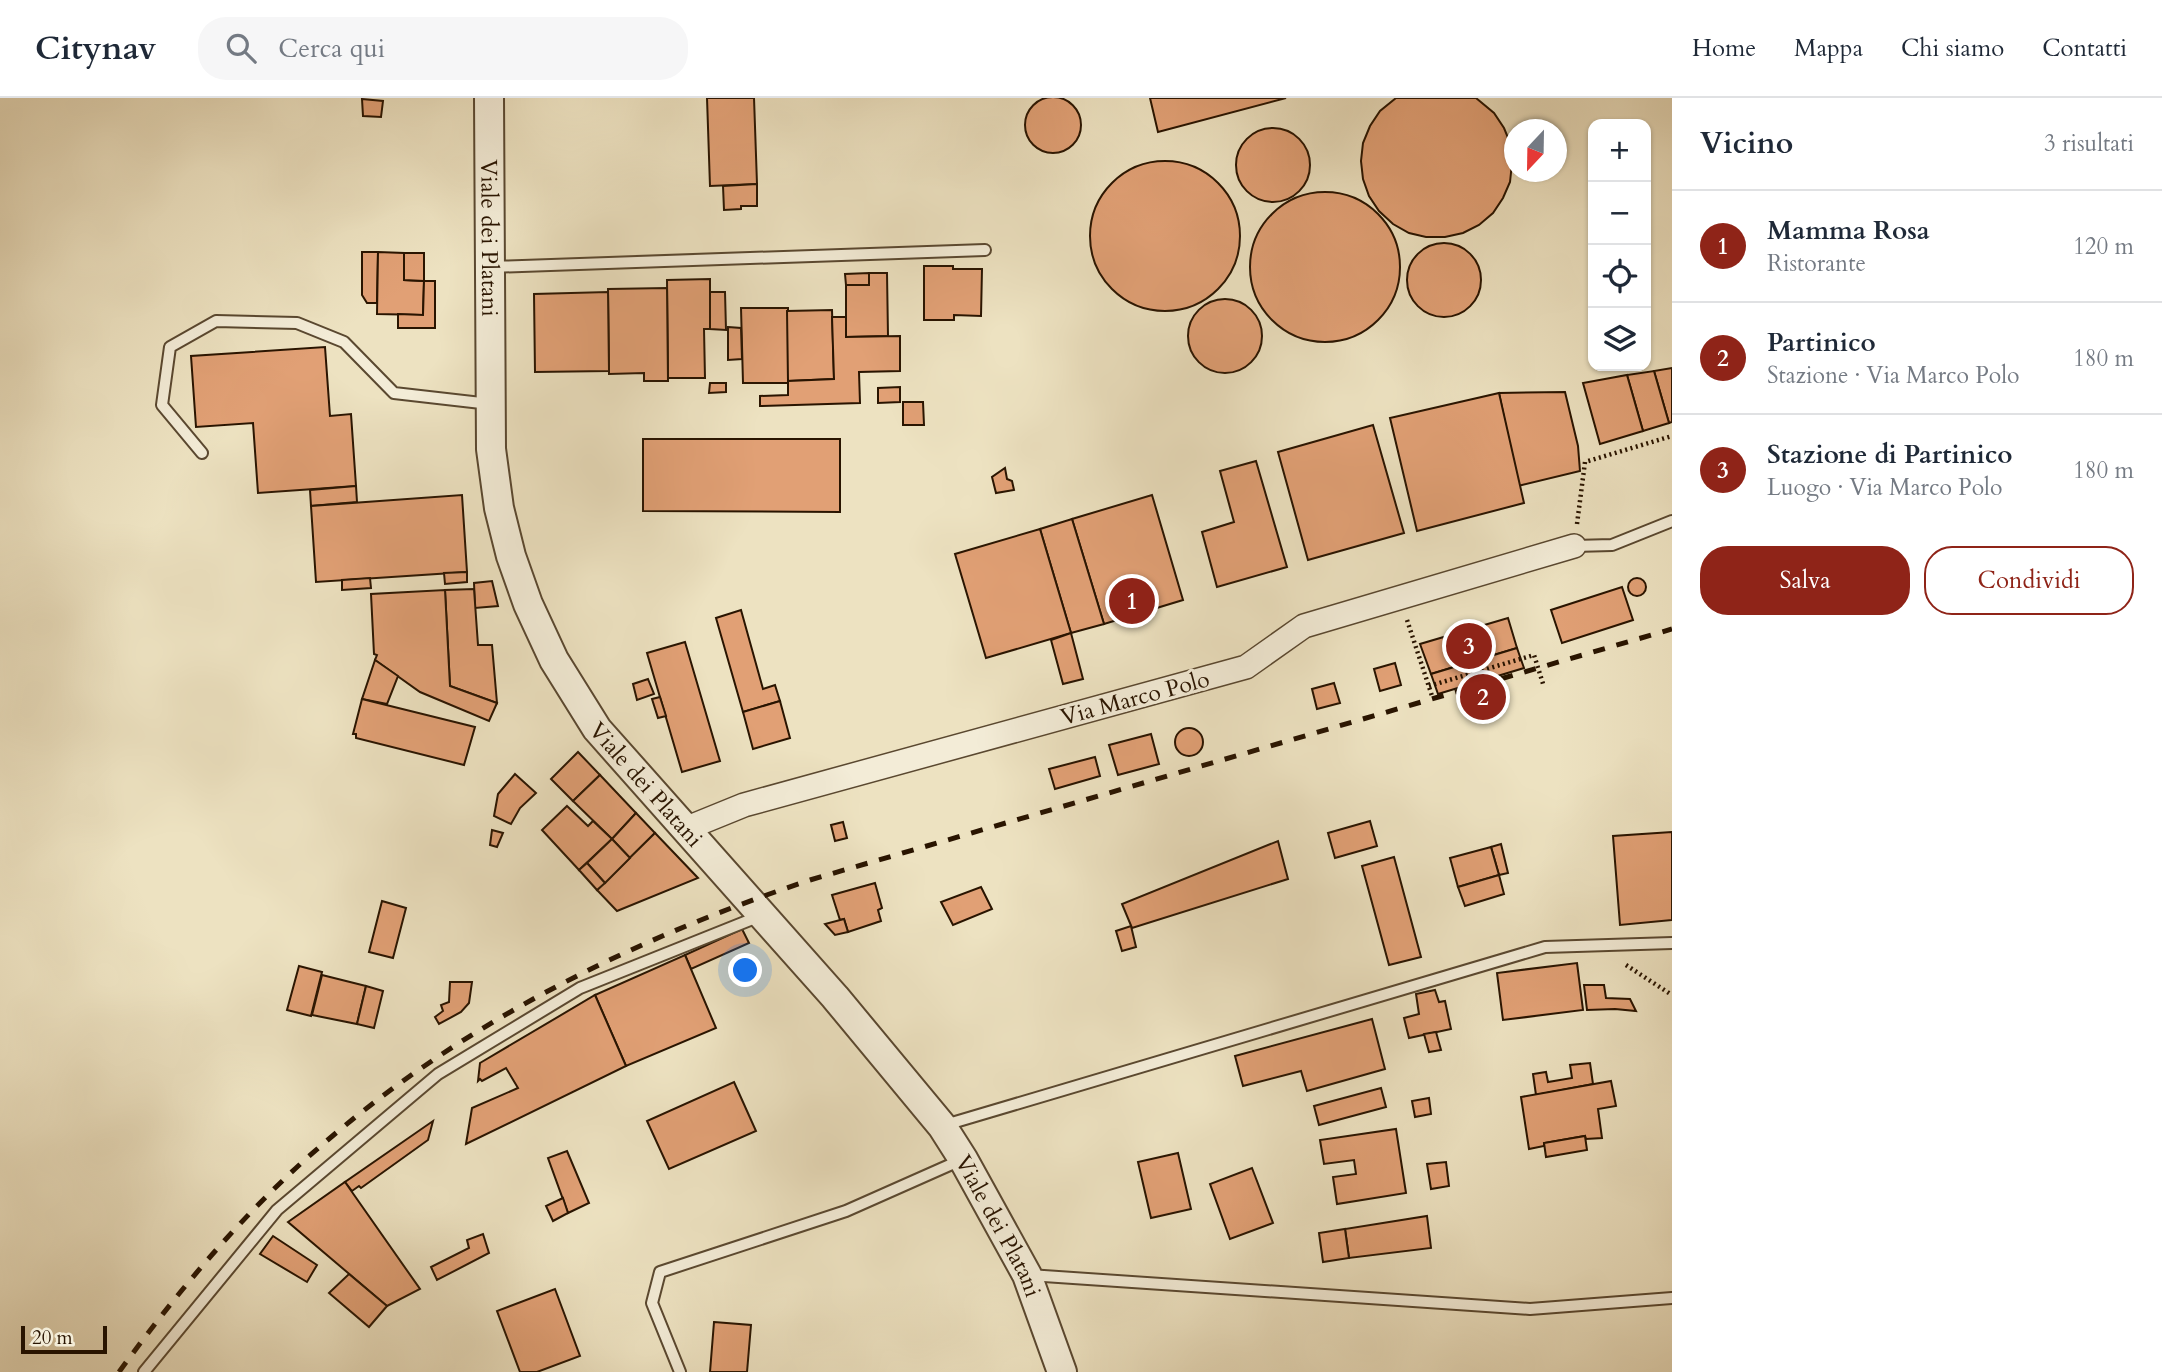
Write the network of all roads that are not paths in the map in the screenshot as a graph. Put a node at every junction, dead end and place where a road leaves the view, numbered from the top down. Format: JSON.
{"nodes":[{"id":1,"x":489,"y":98,"type":"edge"},
{"id":2,"x":985,"y":250,"type":"dead end"},
{"id":3,"x":490,"y":267,"type":"junction"},
{"id":4,"x":491,"y":404,"type":"junction"},
{"id":5,"x":202,"y":453,"type":"dead end"},
{"id":6,"x":1672,"y":521,"type":"edge"},
{"id":7,"x":1574,"y":546,"type":"joint"},
{"id":8,"x":685,"y":829,"type":"junction"},
{"id":9,"x":763,"y":915,"type":"junction"},
{"id":10,"x":1672,"y":943,"type":"edge"},
{"id":11,"x":942,"y":1126,"type":"junction"},
{"id":12,"x":964,"y":1159,"type":"junction"},
{"id":13,"x":1027,"y":1275,"type":"junction"},
{"id":14,"x":1672,"y":1298,"type":"edge"},
{"id":15,"x":144,"y":1372,"type":"edge"},
{"id":16,"x":680,"y":1372,"type":"edge"},
{"id":17,"x":1062,"y":1372,"type":"edge"}],
"edges":[{"from":1,"to":3,"type":"street","name":"Viale dei Platani"},
{"from":2,"to":3,"type":"lane"},
{"from":3,"to":4,"type":"street","name":"Viale dei Platani"},
{"from":4,"to":5,"type":"lane"},
{"from":4,"to":8,"type":"street","name":"Viale dei Platani"},
{"from":6,"to":7,"type":"lane"},
{"from":7,"to":8,"type":"street","name":"Via Marco Polo"},
{"from":8,"to":9,"type":"street","name":"Viale dei Platani"},
{"from":9,"to":11,"type":"street","name":"Viale dei Platani"},
{"from":9,"to":15,"type":"lane"},
{"from":10,"to":11,"type":"lane"},
{"from":11,"to":12,"type":"street","name":"Viale dei Platani"},
{"from":12,"to":13,"type":"street","name":"Viale dei Platani"},
{"from":12,"to":16,"type":"lane"},
{"from":13,"to":14,"type":"lane"},
{"from":13,"to":17,"type":"street","name":"Viale dei Platani"}]}
